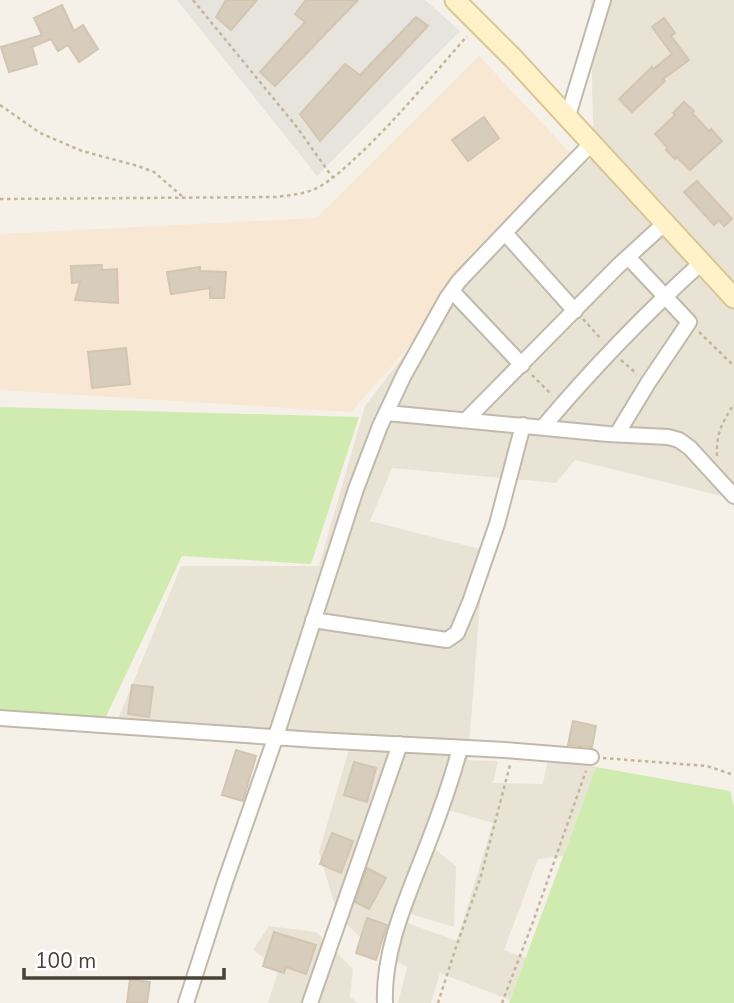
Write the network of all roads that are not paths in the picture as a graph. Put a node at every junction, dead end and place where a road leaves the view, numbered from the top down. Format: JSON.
{"nodes":[{"id":1,"x":455,"y":0,"type":"edge"},
{"id":2,"x":603,"y":0,"type":"edge"},
{"id":3,"x":568,"y":119,"type":"junction"},
{"id":4,"x":591,"y":144,"type":"junction"},
{"id":5,"x":665,"y":223,"type":"junction"},
{"id":6,"x":505,"y":233,"type":"junction"},
{"id":7,"x":628,"y":257,"type":"junction"},
{"id":8,"x":702,"y":263,"type":"junction"},
{"id":9,"x":452,"y":291,"type":"junction"},
{"id":10,"x":733,"y":296,"type":"edge"},
{"id":11,"x":665,"y":297,"type":"junction"},
{"id":12,"x":575,"y":311,"type":"junction"},
{"id":13,"x":522,"y":365,"type":"junction"},
{"id":14,"x":387,"y":412,"type":"junction"},
{"id":15,"x":466,"y":420,"type":"junction"},
{"id":16,"x":523,"y":425,"type":"junction"},
{"id":17,"x":543,"y":427,"type":"junction"},
{"id":18,"x":617,"y":434,"type":"junction"},
{"id":19,"x":734,"y":495,"type":"edge"},
{"id":20,"x":313,"y":620,"type":"junction"},
{"id":21,"x":0,"y":718,"type":"edge"},
{"id":22,"x":276,"y":736,"type":"junction"},
{"id":23,"x":400,"y":744,"type":"junction"},
{"id":24,"x":460,"y":748,"type":"junction"},
{"id":25,"x":591,"y":757,"type":"road end"},
{"id":26,"x":186,"y":1003,"type":"edge"},
{"id":27,"x":310,"y":1003,"type":"edge"},
{"id":28,"x":385,"y":1003,"type":"edge"}],
"edges":[{"from":1,"to":3,"type":"main road"},
{"from":2,"to":3,"type":"street"},
{"from":3,"to":4,"type":"main road"},
{"from":4,"to":5,"type":"main road"},
{"from":4,"to":6,"type":"street"},
{"from":5,"to":7,"type":"street"},
{"from":5,"to":8,"type":"main road"},
{"from":6,"to":9,"type":"street"},
{"from":6,"to":12,"type":"street"},
{"from":7,"to":11,"type":"street"},
{"from":7,"to":12,"type":"street"},
{"from":8,"to":10,"type":"main road"},
{"from":8,"to":11,"type":"street"},
{"from":9,"to":13,"type":"street"},
{"from":9,"to":14,"type":"street"},
{"from":11,"to":17,"type":"street"},
{"from":11,"to":18,"type":"street"},
{"from":12,"to":13,"type":"street"},
{"from":13,"to":15,"type":"street"},
{"from":14,"to":15,"type":"street"},
{"from":14,"to":20,"type":"street"},
{"from":15,"to":16,"type":"street"},
{"from":16,"to":17,"type":"street"},
{"from":16,"to":20,"type":"street"},
{"from":17,"to":18,"type":"street"},
{"from":18,"to":19,"type":"street"},
{"from":20,"to":22,"type":"street"},
{"from":21,"to":22,"type":"street"},
{"from":22,"to":23,"type":"street"},
{"from":22,"to":26,"type":"street"},
{"from":23,"to":24,"type":"street"},
{"from":23,"to":27,"type":"street"},
{"from":24,"to":25,"type":"street"},
{"from":24,"to":28,"type":"street"}]}
